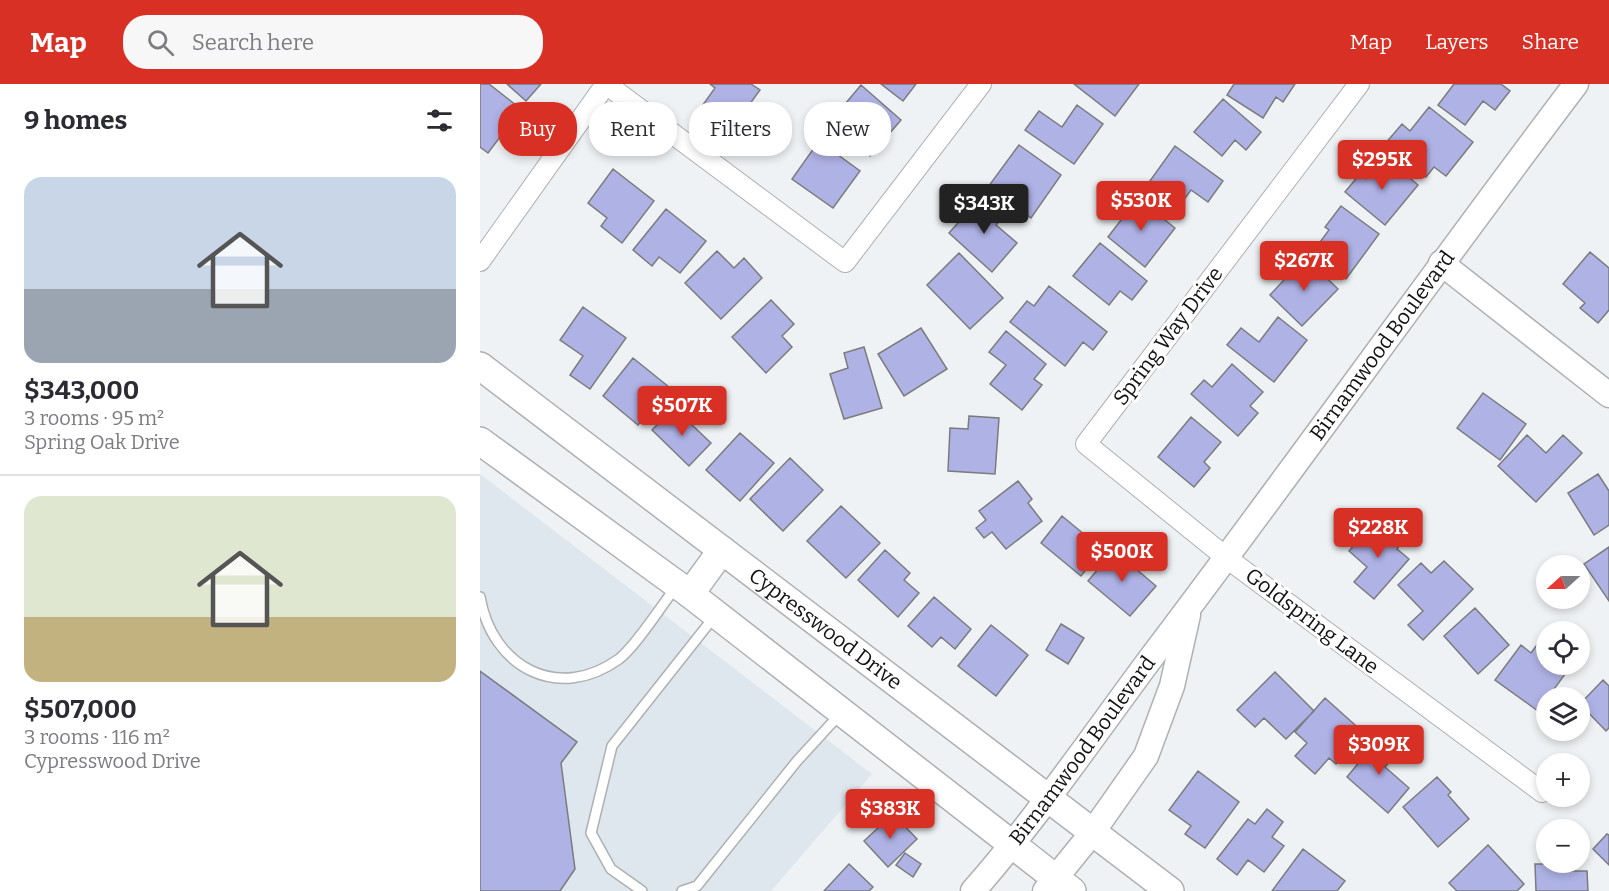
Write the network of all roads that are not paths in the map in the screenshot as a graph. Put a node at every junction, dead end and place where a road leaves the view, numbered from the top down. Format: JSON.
{"nodes":[{"id":1,"x":606,"y":84,"type":"edge"},
{"id":2,"x":981,"y":84,"type":"edge"},
{"id":3,"x":1359,"y":84,"type":"edge"},
{"id":4,"x":1576,"y":84,"type":"edge"},
{"id":5,"x":480,"y":261,"type":"edge"},
{"id":6,"x":1441,"y":263,"type":"junction"},
{"id":7,"x":480,"y":366,"type":"edge"},
{"id":8,"x":1609,"y":394,"type":"edge"},
{"id":9,"x":480,"y":441,"type":"edge"},
{"id":10,"x":1086,"y":444,"type":"joint"},
{"id":11,"x":722,"y":550,"type":"junction"},
{"id":12,"x":1228,"y":559,"type":"junction"},
{"id":13,"x":684,"y":590,"type":"junction"},
{"id":14,"x":480,"y":597,"type":"edge"},
{"id":15,"x":1190,"y":606,"type":"junction"},
{"id":16,"x":715,"y":615,"type":"junction"},
{"id":17,"x":841,"y":712,"type":"junction"},
{"id":18,"x":1536,"y":788,"type":"edge"},
{"id":19,"x":1046,"y":798,"type":"junction"},
{"id":20,"x":1092,"y":832,"type":"junction"},
{"id":21,"x":1013,"y":844,"type":"junction"},
{"id":22,"x":1058,"y":887,"type":"edge"},
{"id":23,"x":642,"y":891,"type":"edge"},
{"id":24,"x":682,"y":891,"type":"edge"},
{"id":25,"x":973,"y":891,"type":"edge"},
{"id":26,"x":1170,"y":891,"type":"edge"}],
"edges":[{"from":1,"to":2,"type":"street"},
{"from":1,"to":5,"type":"street"},
{"from":3,"to":10,"type":"street","name":"Spring Way Drive"},
{"from":4,"to":6,"type":"street","name":"Birnamwood Boulevard"},
{"from":6,"to":8,"type":"street"},
{"from":6,"to":12,"type":"street","name":"Birnamwood Boulevard"},
{"from":7,"to":11,"type":"main road","name":"Cypresswood Drive"},
{"from":9,"to":13,"type":"main road"},
{"from":10,"to":12,"type":"street","name":"Goldspring Lane"},
{"from":11,"to":13,"type":"main road"},
{"from":11,"to":19,"type":"main road","name":"Cypresswood Drive"},
{"from":12,"to":15,"type":"street","name":"Birnamwood Boulevard"},
{"from":12,"to":18,"type":"street","name":"Goldspring Lane"},
{"from":13,"to":14,"type":"lane"},
{"from":13,"to":16,"type":"main road"},
{"from":15,"to":19,"type":"street","name":"Birnamwood Boulevard"},
{"from":15,"to":20,"type":"street","name":"Birnamwood Boulevard"},
{"from":16,"to":17,"type":"main road"},
{"from":16,"to":23,"type":"lane"},
{"from":17,"to":21,"type":"main road"},
{"from":17,"to":24,"type":"lane"},
{"from":19,"to":20,"type":"main road","name":"Cypresswood Drive"},
{"from":19,"to":21,"type":"street","name":"Birnamwood Boulevard"},
{"from":20,"to":22,"type":"street","name":"Birnamwood Boulevard"},
{"from":20,"to":26,"type":"main road","name":"Cypresswood Drive"},
{"from":21,"to":22,"type":"main road"},
{"from":21,"to":25,"type":"street","name":"Birnamwood Boulevard"}]}
